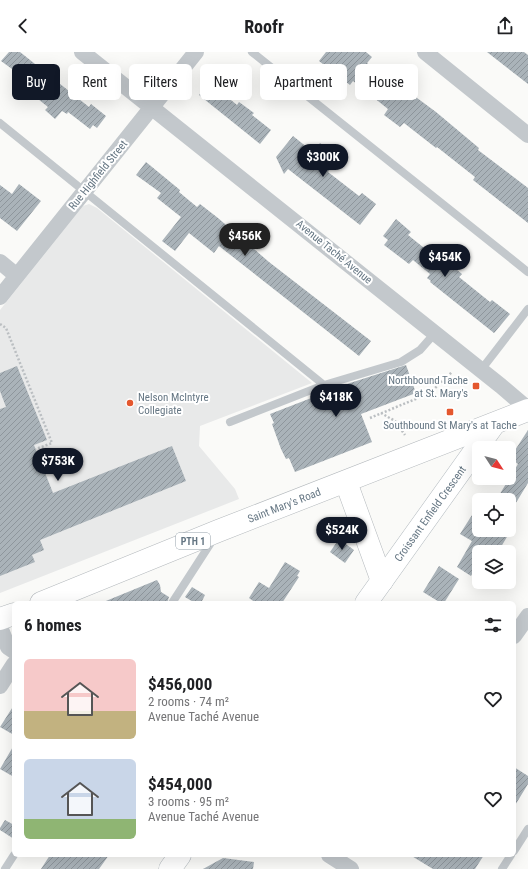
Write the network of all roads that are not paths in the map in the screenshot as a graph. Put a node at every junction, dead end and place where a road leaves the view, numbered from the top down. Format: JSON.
{"nodes":[{"id":1,"x":82,"y":52,"type":"edge"},
{"id":2,"x":196,"y":52,"type":"edge"},
{"id":3,"x":252,"y":52,"type":"edge"},
{"id":4,"x":425,"y":52,"type":"edge"},
{"id":5,"x":152,"y":107,"type":"junction"},
{"id":6,"x":0,"y":123,"type":"edge"},
{"id":7,"x":528,"y":135,"type":"edge"},
{"id":8,"x":85,"y":191,"type":"junction"},
{"id":9,"x":0,"y":262,"type":"edge"},
{"id":10,"x":528,"y":272,"type":"edge"},
{"id":11,"x":17,"y":276,"type":"junction"},
{"id":12,"x":0,"y":297,"type":"edge"},
{"id":13,"x":528,"y":309,"type":"edge"},
{"id":14,"x":435,"y":333,"type":"junction"},
{"id":15,"x":481,"y":370,"type":"junction"},
{"id":16,"x":324,"y":385,"type":"junction"},
{"id":17,"x":528,"y":410,"type":"edge"},
{"id":18,"x":230,"y":422,"type":"dead end"},
{"id":19,"x":494,"y":424,"type":"junction"},
{"id":20,"x":346,"y":482,"type":"junction"},
{"id":21,"x":218,"y":531,"type":"junction"},
{"id":22,"x":382,"y":581,"type":"junction"},
{"id":23,"x":46,"y":601,"type":"edge"},
{"id":24,"x":173,"y":601,"type":"edge"},
{"id":25,"x":367,"y":601,"type":"edge"},
{"id":26,"x":12,"y":615,"type":"edge"},
{"id":27,"x":528,"y":616,"type":"edge"},
{"id":28,"x":0,"y":620,"type":"edge"},
{"id":29,"x":0,"y":627,"type":"edge"},
{"id":30,"x":516,"y":633,"type":"edge"},
{"id":31,"x":12,"y":650,"type":"edge"},
{"id":32,"x":12,"y":667,"type":"edge"},
{"id":33,"x":0,"y":686,"type":"edge"},
{"id":34,"x":528,"y":829,"type":"edge"},
{"id":35,"x":516,"y":848,"type":"edge"},
{"id":36,"x":13,"y":857,"type":"edge"},
{"id":37,"x":179,"y":857,"type":"edge"},
{"id":38,"x":332,"y":857,"type":"edge"},
{"id":39,"x":510,"y":857,"type":"edge"},
{"id":40,"x":6,"y":869,"type":"edge"},
{"id":41,"x":170,"y":869,"type":"edge"},
{"id":42,"x":351,"y":869,"type":"edge"},
{"id":43,"x":502,"y":869,"type":"edge"}],
"edges":[{"from":1,"to":5,"type":"street","name":"Avenue Taché Avenue"},
{"from":2,"to":5,"type":"street","name":"Rue Highfield Street"},
{"from":3,"to":10,"type":"lane"},
{"from":4,"to":7,"type":"street"},
{"from":5,"to":8,"type":"street","name":"Rue Highfield Street"},
{"from":5,"to":14,"type":"street","name":"Avenue Taché Avenue"},
{"from":6,"to":8,"type":"lane"},
{"from":8,"to":11,"type":"street","name":"Rue Highfield Street"},
{"from":8,"to":16,"type":"lane"},
{"from":9,"to":11,"type":"street"},
{"from":11,"to":12,"type":"street","name":"Rue Highfield Street"},
{"from":13,"to":15,"type":"lane"},
{"from":14,"to":15,"type":"street","name":"Avenue Taché Avenue"},
{"from":14,"to":16,"type":"lane"},
{"from":15,"to":17,"type":"street","name":"Avenue Taché Avenue"},
{"from":16,"to":18,"type":"lane"},
{"from":17,"to":19,"type":"main road","name":"Saint Mary's Road","number":"PTH 1"},
{"from":19,"to":20,"type":"main road","name":"Saint Mary's Road","number":"PTH 1"},
{"from":19,"to":22,"type":"main road","name":"Croissant Enfield Crescent"},
{"from":20,"to":21,"type":"main road","name":"Saint Mary's Road","number":"PTH 1"},
{"from":20,"to":22,"type":"main road"},
{"from":21,"to":23,"type":"main road","name":"Saint Mary's Road","number":"PTH 1"},
{"from":21,"to":24,"type":"lane"},
{"from":22,"to":25,"type":"main road","name":"Croissant Enfield Crescent"},
{"from":26,"to":28,"type":"main road"},
{"from":27,"to":30,"type":"street"},
{"from":29,"to":31,"type":"street"},
{"from":32,"to":33,"type":"street"},
{"from":34,"to":35,"type":"lane"},
{"from":36,"to":40,"type":"lane"},
{"from":37,"to":41,"type":"main road"},
{"from":38,"to":42,"type":"street"},
{"from":39,"to":43,"type":"lane"}]}
